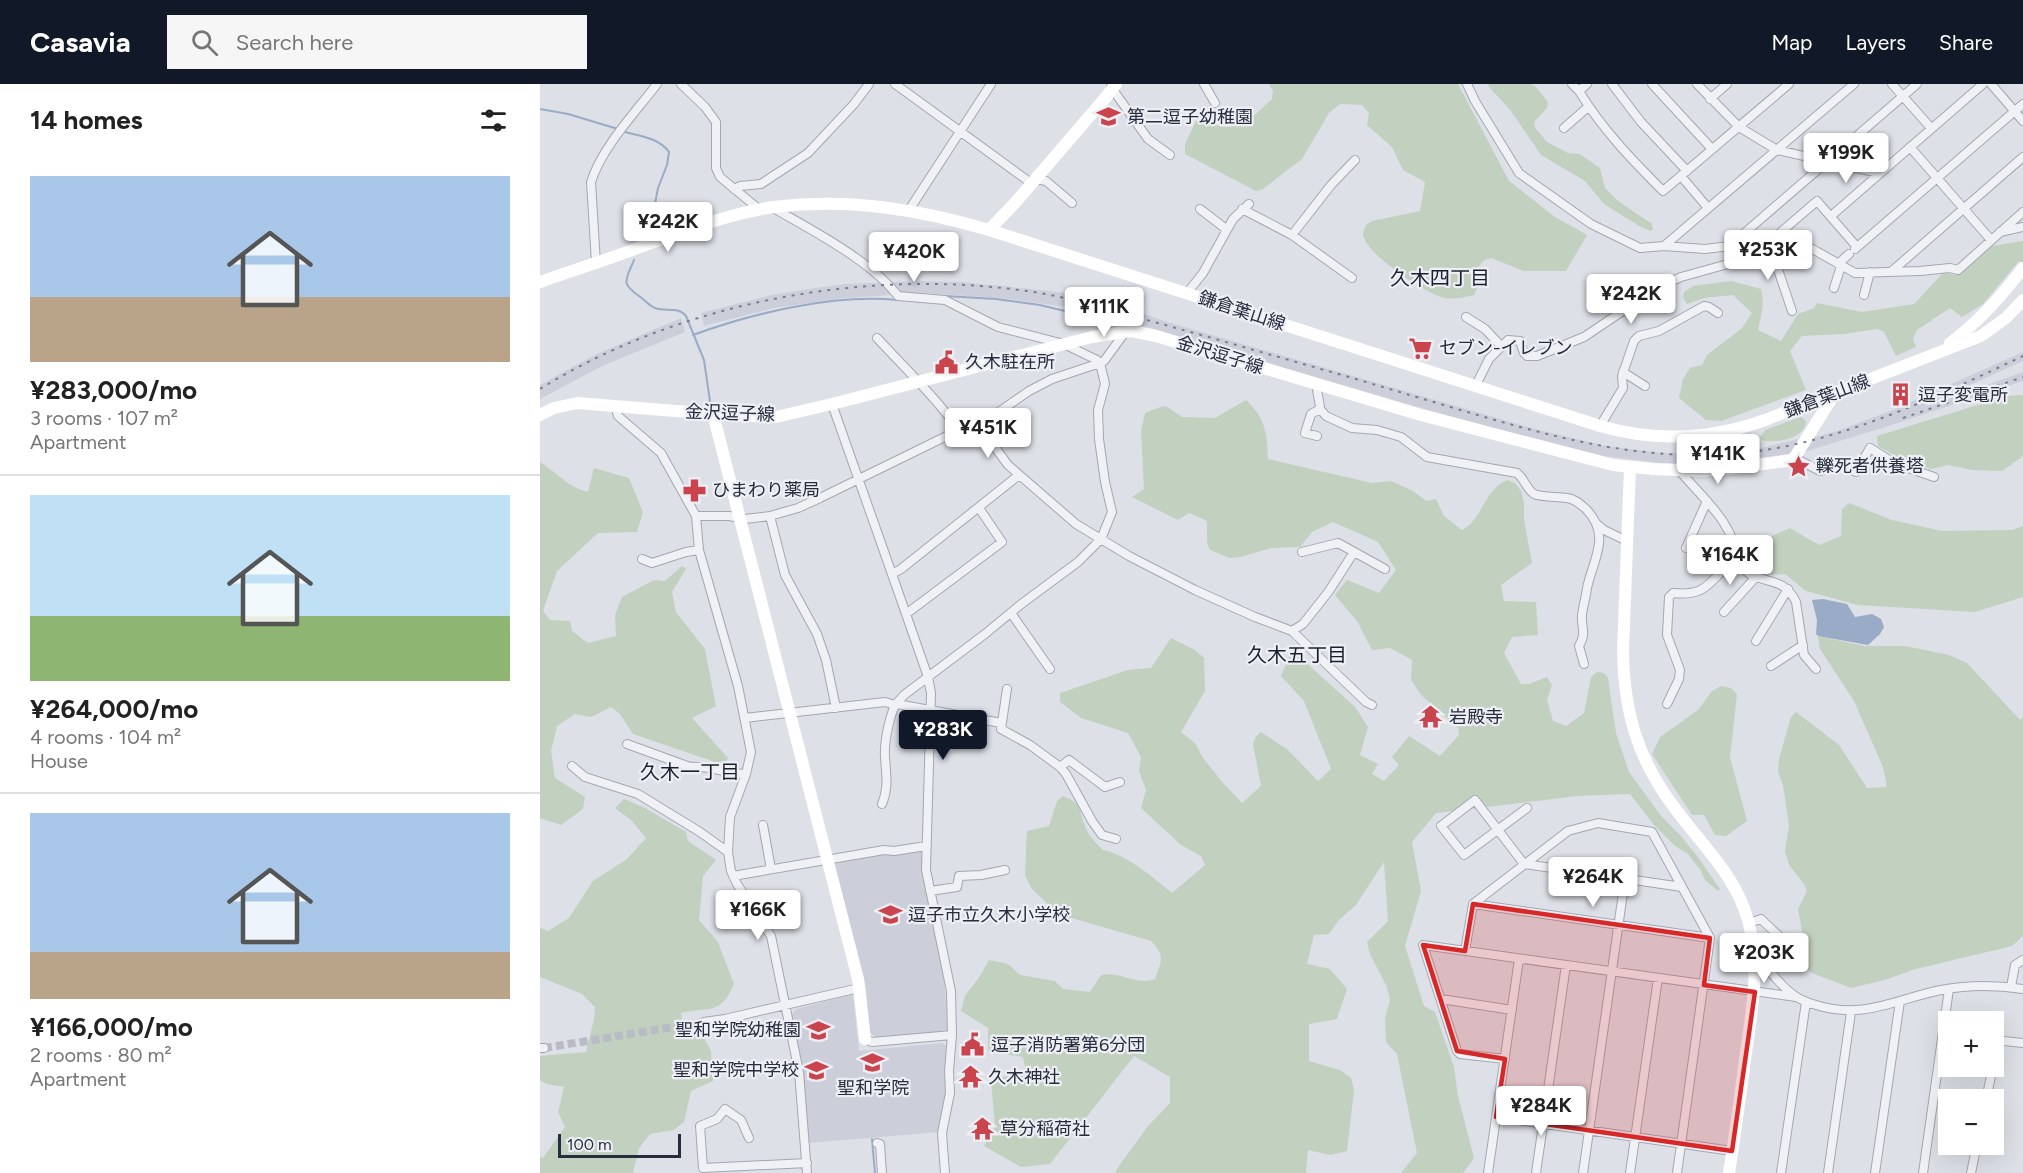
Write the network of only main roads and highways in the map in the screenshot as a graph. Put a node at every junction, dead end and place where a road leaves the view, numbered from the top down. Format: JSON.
{"nodes":[{"id":1,"x":1116,"y":84,"type":"edge"},
{"id":2,"x":989,"y":230,"type":"junction"},
{"id":3,"x":2023,"y":268,"type":"edge"},
{"id":4,"x":540,"y":282,"type":"edge"},
{"id":5,"x":2023,"y":300,"type":"edge"},
{"id":6,"x":1937,"y":353,"type":"junction"},
{"id":7,"x":1835,"y":393,"type":"junction"},
{"id":8,"x":1809,"y":403,"type":"junction"},
{"id":9,"x":713,"y":414,"type":"junction"},
{"id":10,"x":540,"y":415,"type":"edge"},
{"id":11,"x":1811,"y":430,"type":"junction"},
{"id":12,"x":1630,"y":467,"type":"junction"},
{"id":13,"x":865,"y":1039,"type":"road end"},
{"id":14,"x":1729,"y":1173,"type":"edge"}],
"edges":[{"from":1,"to":2,"type":"main road","bridge":true},
{"from":2,"to":4,"type":"main road","name":"鎌倉葉山線"},
{"from":2,"to":8,"type":"main road","name":"鎌倉葉山線"},
{"from":3,"to":6,"type":"main road","name":"鎌倉葉山線"},
{"from":5,"to":6,"type":"main road","name":"鎌倉葉山線"},
{"from":6,"to":7,"type":"main road","name":"鎌倉葉山線"},
{"from":7,"to":8,"type":"main road","name":"鎌倉葉山線"},
{"from":7,"to":11,"type":"main road"},
{"from":8,"to":11,"type":"main road"},
{"from":9,"to":10,"type":"main road","name":"金沢逗子線"},
{"from":9,"to":12,"type":"main road","name":"金沢逗子線"},
{"from":9,"to":13,"type":"main road"},
{"from":11,"to":12,"type":"main road","name":"金沢逗子線"},
{"from":12,"to":14,"type":"main road"}]}
